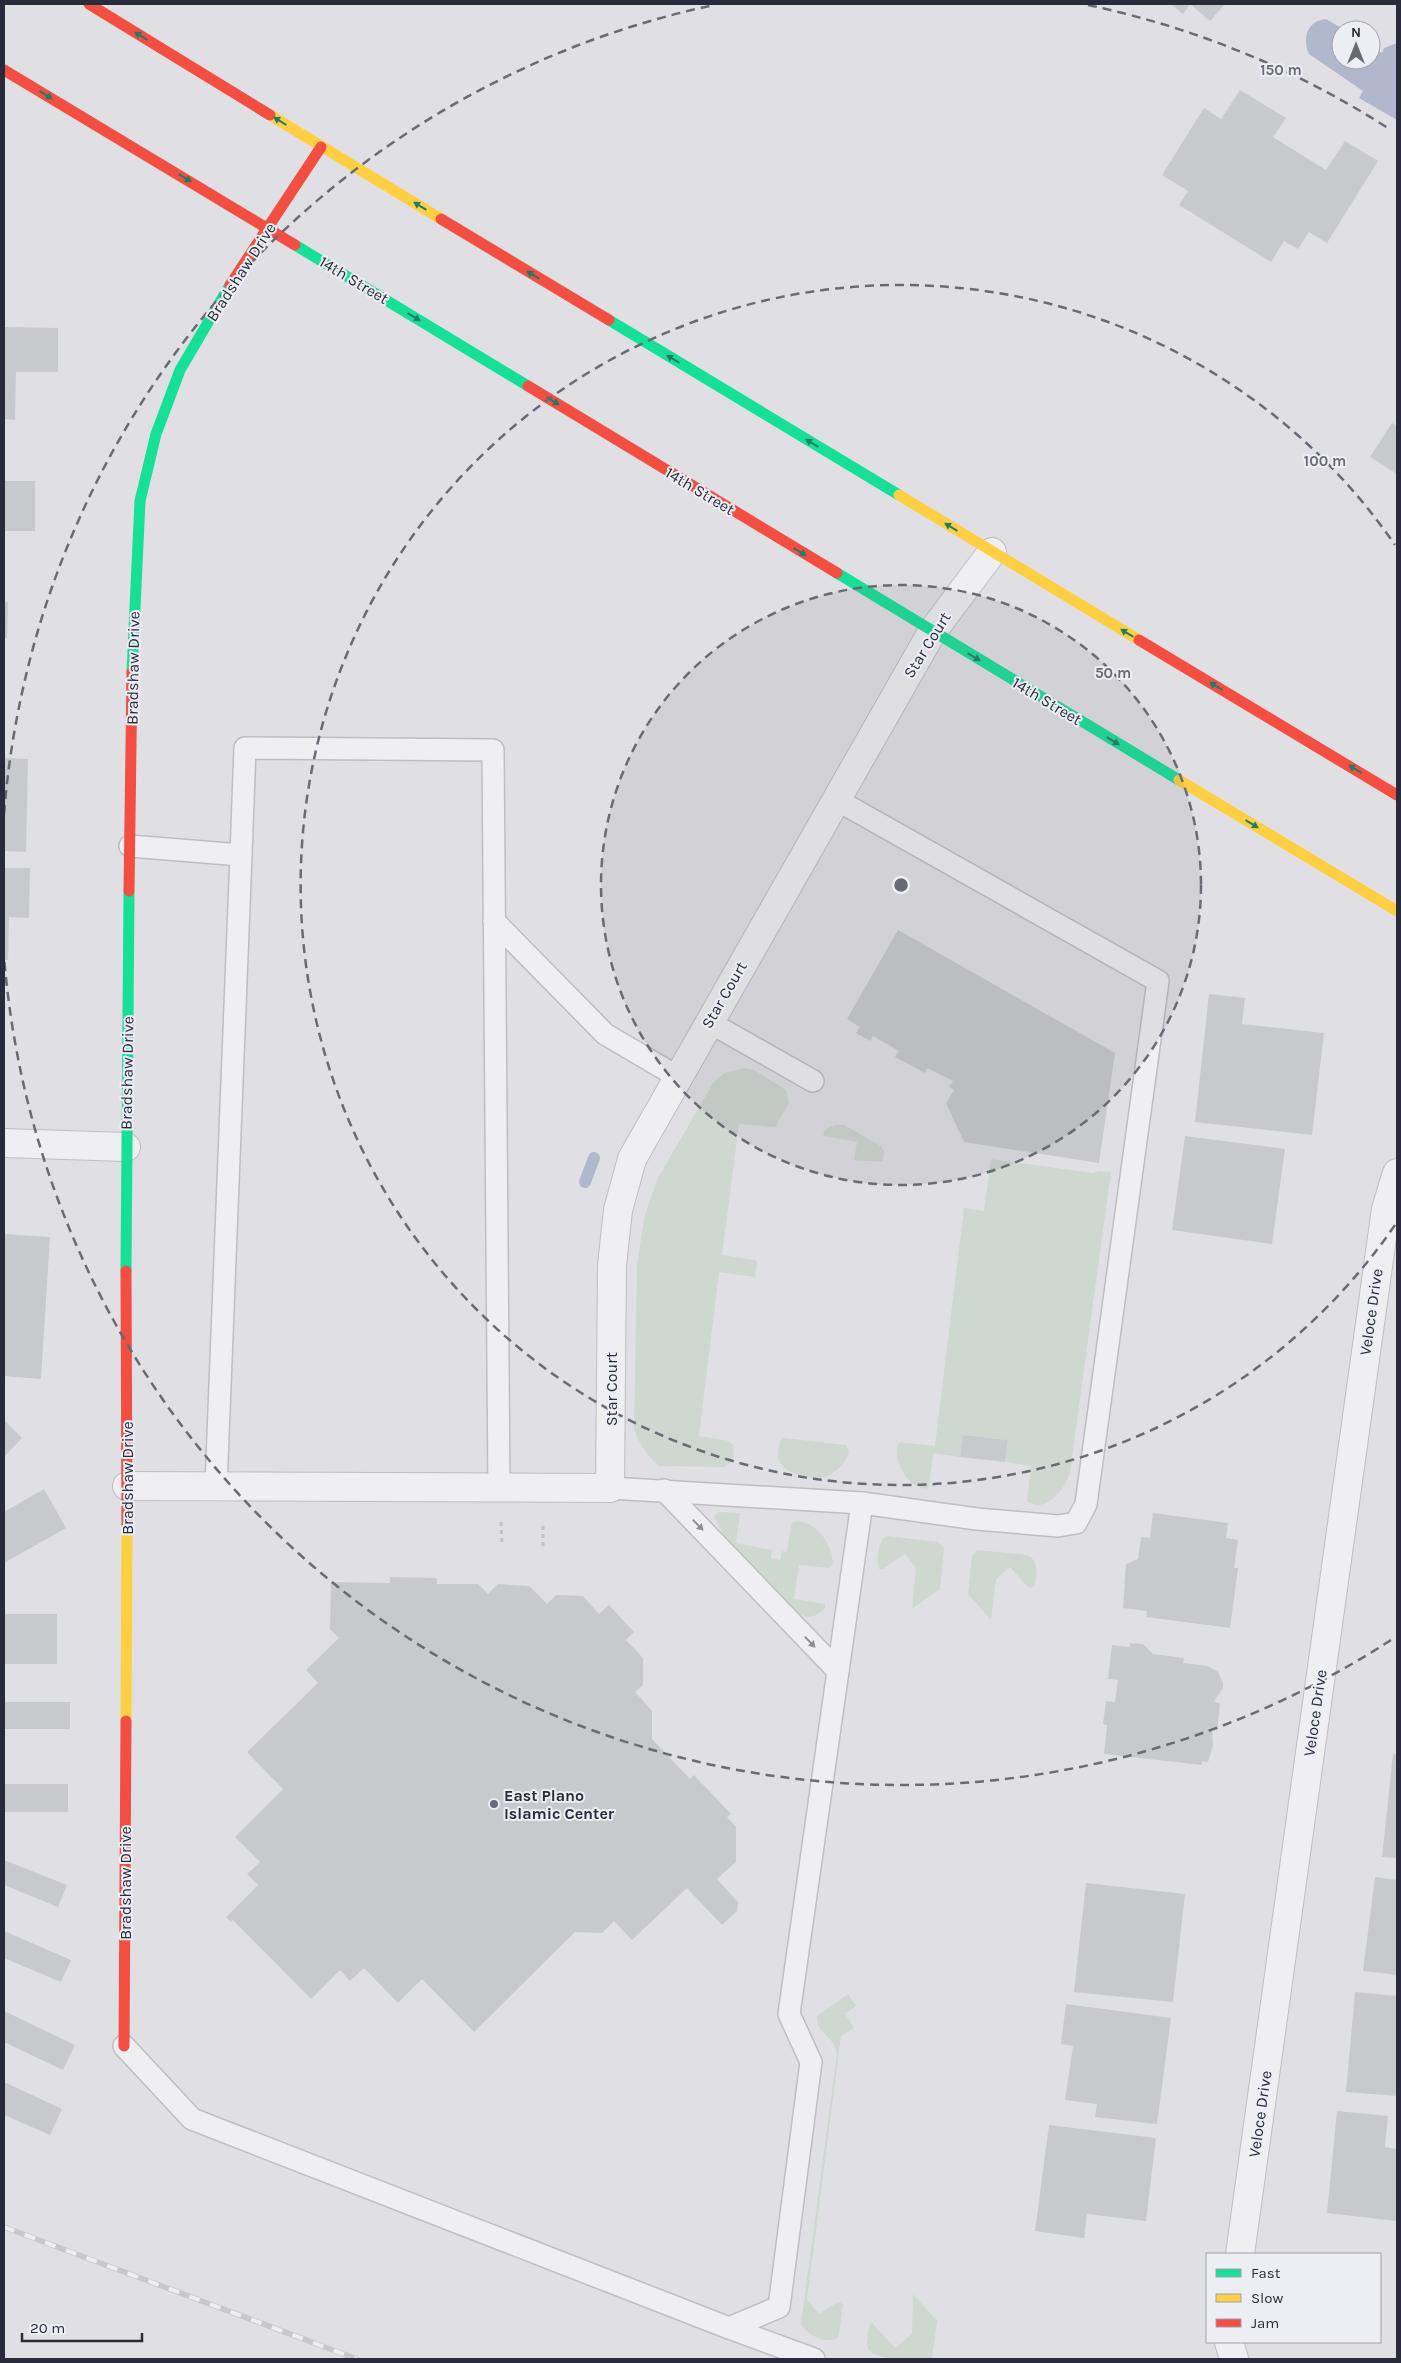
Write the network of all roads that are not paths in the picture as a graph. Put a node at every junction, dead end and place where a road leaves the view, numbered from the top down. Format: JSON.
{"nodes":[{"id":1,"x":89,"y":4,"type":"edge"},
{"id":2,"x":4,"y":70,"type":"edge"},
{"id":3,"x":321,"y":147,"type":"junction"},
{"id":4,"x":268,"y":228,"type":"junction"},
{"id":5,"x":992,"y":552,"type":"junction"},
{"id":6,"x":932,"y":632,"type":"junction"},
{"id":7,"x":1397,"y":794,"type":"edge"},
{"id":8,"x":837,"y":800,"type":"junction"},
{"id":9,"x":130,"y":846,"type":"junction"},
{"id":10,"x":241,"y":855,"type":"junction"},
{"id":11,"x":1397,"y":911,"type":"edge"},
{"id":12,"x":494,"y":922,"type":"junction"},
{"id":13,"x":709,"y":1022,"type":"junction"},
{"id":14,"x":678,"y":1077,"type":"junction"},
{"id":15,"x":813,"y":1081,"type":"dead end"},
{"id":16,"x":4,"y":1143,"type":"edge"},
{"id":17,"x":126,"y":1147,"type":"junction"},
{"id":18,"x":1397,"y":1173,"type":"edge"},
{"id":19,"x":127,"y":1486,"type":"junction"},
{"id":20,"x":216,"y":1486,"type":"junction"},
{"id":21,"x":499,"y":1488,"type":"junction"},
{"id":22,"x":610,"y":1488,"type":"junction"},
{"id":23,"x":664,"y":1490,"type":"junction"},
{"id":24,"x":862,"y":1503,"type":"junction"},
{"id":25,"x":838,"y":1671,"type":"junction"},
{"id":26,"x":124,"y":2046,"type":"joint"},
{"id":27,"x":1240,"y":2253,"type":"edge"},
{"id":28,"x":729,"y":2328,"type":"junction"},
{"id":29,"x":1229,"y":2343,"type":"edge"},
{"id":30,"x":814,"y":2359,"type":"edge"},
{"id":31,"x":1234,"y":2359,"type":"edge"}],
"edges":[{"from":3,"to":1,"type":"main road","one_way":true},
{"from":2,"to":4,"type":"main road","name":"14th Street","one_way":true},
{"from":3,"to":4,"type":"main road","name":"Bradshaw Drive"},
{"from":5,"to":3,"type":"main road","one_way":true},
{"from":4,"to":6,"type":"main road","name":"14th Street","one_way":true},
{"from":4,"to":9,"type":"main road","name":"Bradshaw Drive"},
{"from":5,"to":6,"type":"street","name":"Star Court"},
{"from":7,"to":5,"type":"main road","one_way":true},
{"from":6,"to":8,"type":"street","name":"Star Court"},
{"from":6,"to":11,"type":"main road","name":"14th Street","one_way":true},
{"from":8,"to":13,"type":"street","name":"Star Court"},
{"from":8,"to":24,"type":"lane"},
{"from":9,"to":10,"type":"lane"},
{"from":9,"to":17,"type":"main road","name":"Bradshaw Drive"},
{"from":10,"to":12,"type":"lane"},
{"from":10,"to":20,"type":"lane"},
{"from":12,"to":14,"type":"lane"},
{"from":12,"to":21,"type":"lane"},
{"from":13,"to":14,"type":"street","name":"Star Court"},
{"from":13,"to":15,"type":"lane"},
{"from":14,"to":22,"type":"street","name":"Star Court"},
{"from":16,"to":17,"type":"street"},
{"from":17,"to":19,"type":"main road","name":"Bradshaw Drive"},
{"from":18,"to":27,"type":"street","name":"Veloce Drive"},
{"from":19,"to":20,"type":"street"},
{"from":19,"to":26,"type":"main road","name":"Bradshaw Drive"},
{"from":20,"to":21,"type":"street"},
{"from":21,"to":22,"type":"street"},
{"from":22,"to":23,"type":"lane"},
{"from":23,"to":24,"type":"lane"},
{"from":23,"to":25,"type":"lane","one_way":true},
{"from":24,"to":25,"type":"lane"},
{"from":25,"to":28,"type":"lane"},
{"from":26,"to":28,"type":"lane"},
{"from":28,"to":30,"type":"lane"},
{"from":29,"to":31,"type":"street"}]}
